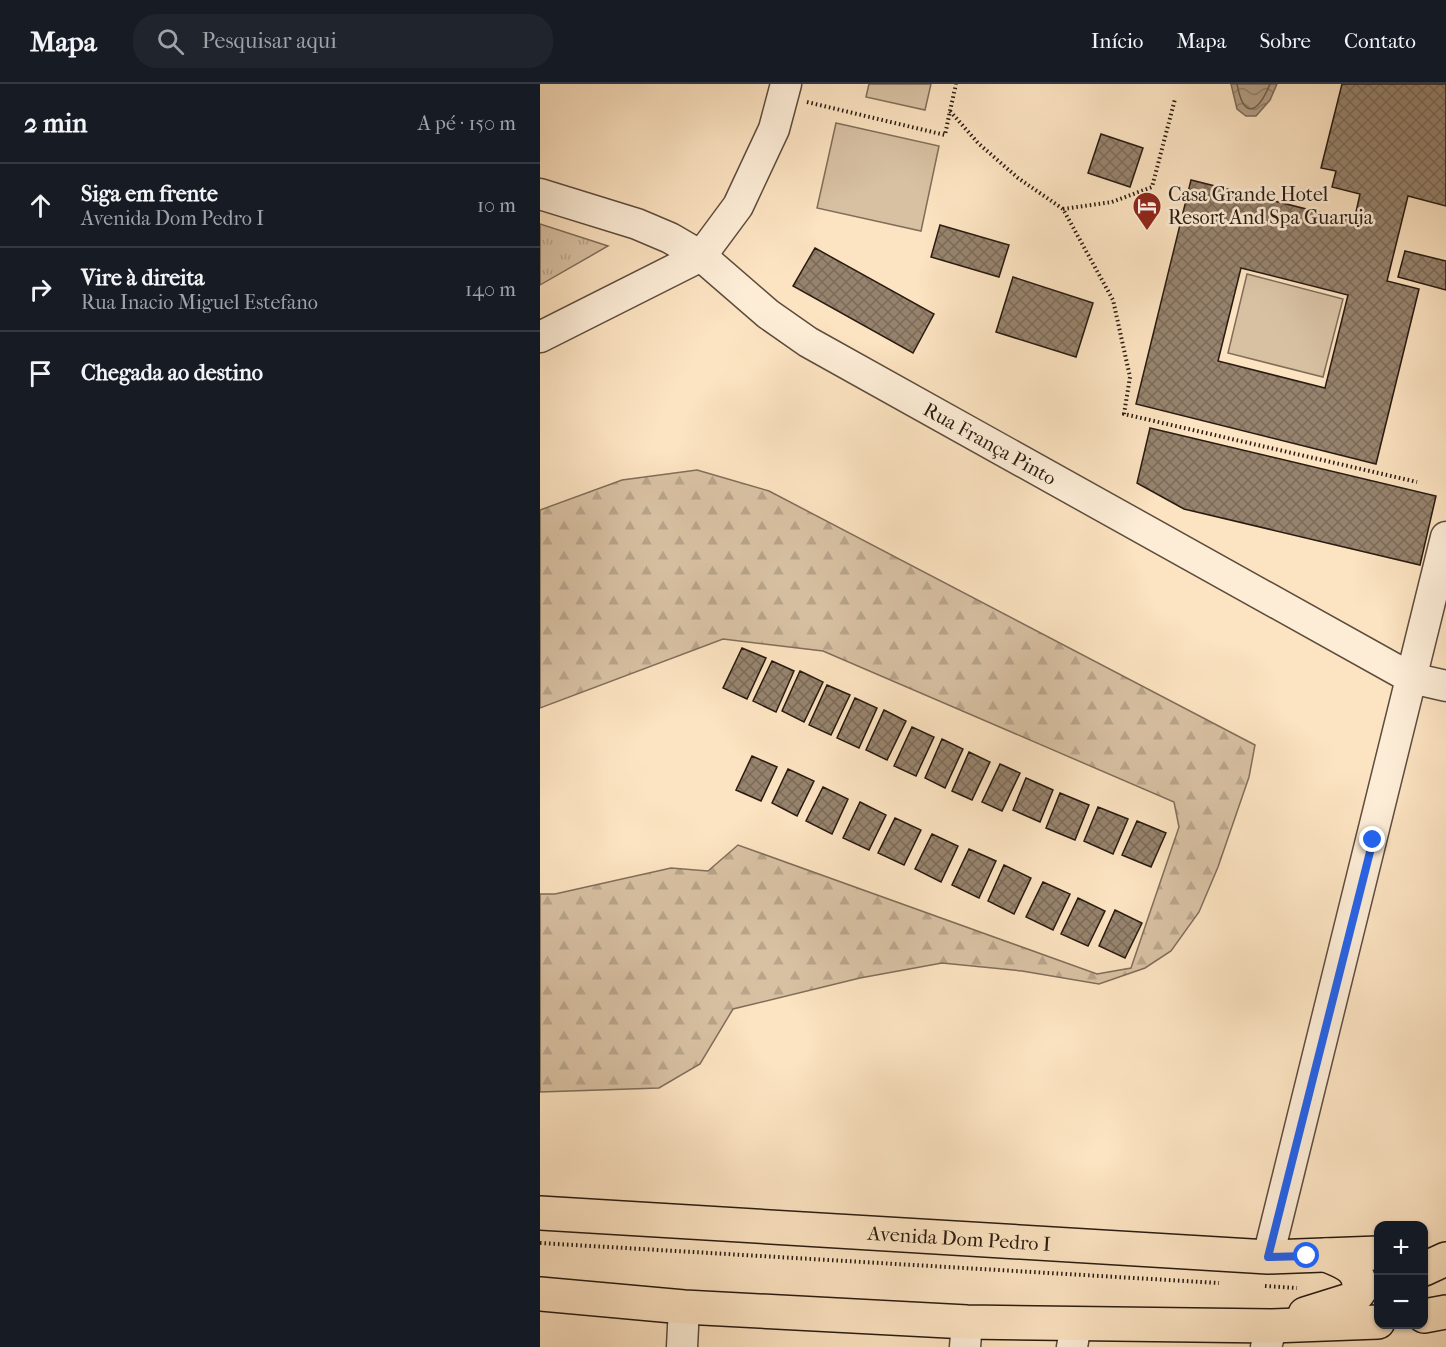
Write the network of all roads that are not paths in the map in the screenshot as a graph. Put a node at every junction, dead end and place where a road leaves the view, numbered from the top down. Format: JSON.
{"nodes":[{"id":1,"x":784,"y":90,"type":"edge"},
{"id":2,"x":540,"y":194,"type":"edge"},
{"id":3,"x":701,"y":256,"type":"junction"},
{"id":4,"x":540,"y":337,"type":"edge"},
{"id":5,"x":1446,"y":537,"type":"edge"},
{"id":6,"x":1411,"y":678,"type":"junction"},
{"id":7,"x":1446,"y":686,"type":"edge"},
{"id":8,"x":540,"y":1213,"type":"edge"},
{"id":9,"x":1446,"y":1246,"type":"edge"},
{"id":10,"x":1428,"y":1248,"type":"edge"},
{"id":11,"x":1374,"y":1253,"type":"edge"},
{"id":12,"x":1326,"y":1255,"type":"junction"},
{"id":13,"x":1268,"y":1257,"type":"junction"},
{"id":14,"x":1446,"y":1260,"type":"edge"},
{"id":15,"x":1428,"y":1267,"type":"edge"},
{"id":16,"x":540,"y":1294,"type":"edge"},
{"id":17,"x":684,"y":1307,"type":"junction"},
{"id":18,"x":1446,"y":1312,"type":"edge"},
{"id":19,"x":1428,"y":1315,"type":"edge"},
{"id":20,"x":1374,"y":1323,"type":"edge"},
{"id":21,"x":966,"y":1334,"type":"edge"},
{"id":22,"x":1074,"y":1335,"type":"edge"},
{"id":23,"x":1269,"y":1337,"type":"edge"},
{"id":24,"x":682,"y":1347,"type":"edge"}],
"edges":[{"from":1,"to":3,"type":"street"},
{"from":2,"to":3,"type":"street","name":"Rua França Pinto"},
{"from":3,"to":4,"type":"street"},
{"from":3,"to":6,"type":"street","name":"Rua França Pinto"},
{"from":5,"to":6,"type":"street"},
{"from":6,"to":7,"type":"street","name":"Rua França Pinto"},
{"from":6,"to":13,"type":"street"},
{"from":8,"to":13,"type":"main road","name":"Avenida Dom Pedro I"},
{"from":9,"to":10,"type":"main road"},
{"from":11,"to":12,"type":"main road","name":"Avenida Dom Pedro I"},
{"from":12,"to":13,"type":"main road","name":"Avenida Dom Pedro I"},
{"from":12,"to":23,"type":"main road"},
{"from":14,"to":15,"type":"main road"},
{"from":16,"to":17,"type":"main road"},
{"from":17,"to":21,"type":"main road"},
{"from":17,"to":24,"type":"street"},
{"from":18,"to":19,"type":"main road"},
{"from":20,"to":23,"type":"main road"},
{"from":21,"to":22,"type":"main road"},
{"from":22,"to":23,"type":"main road"}]}
